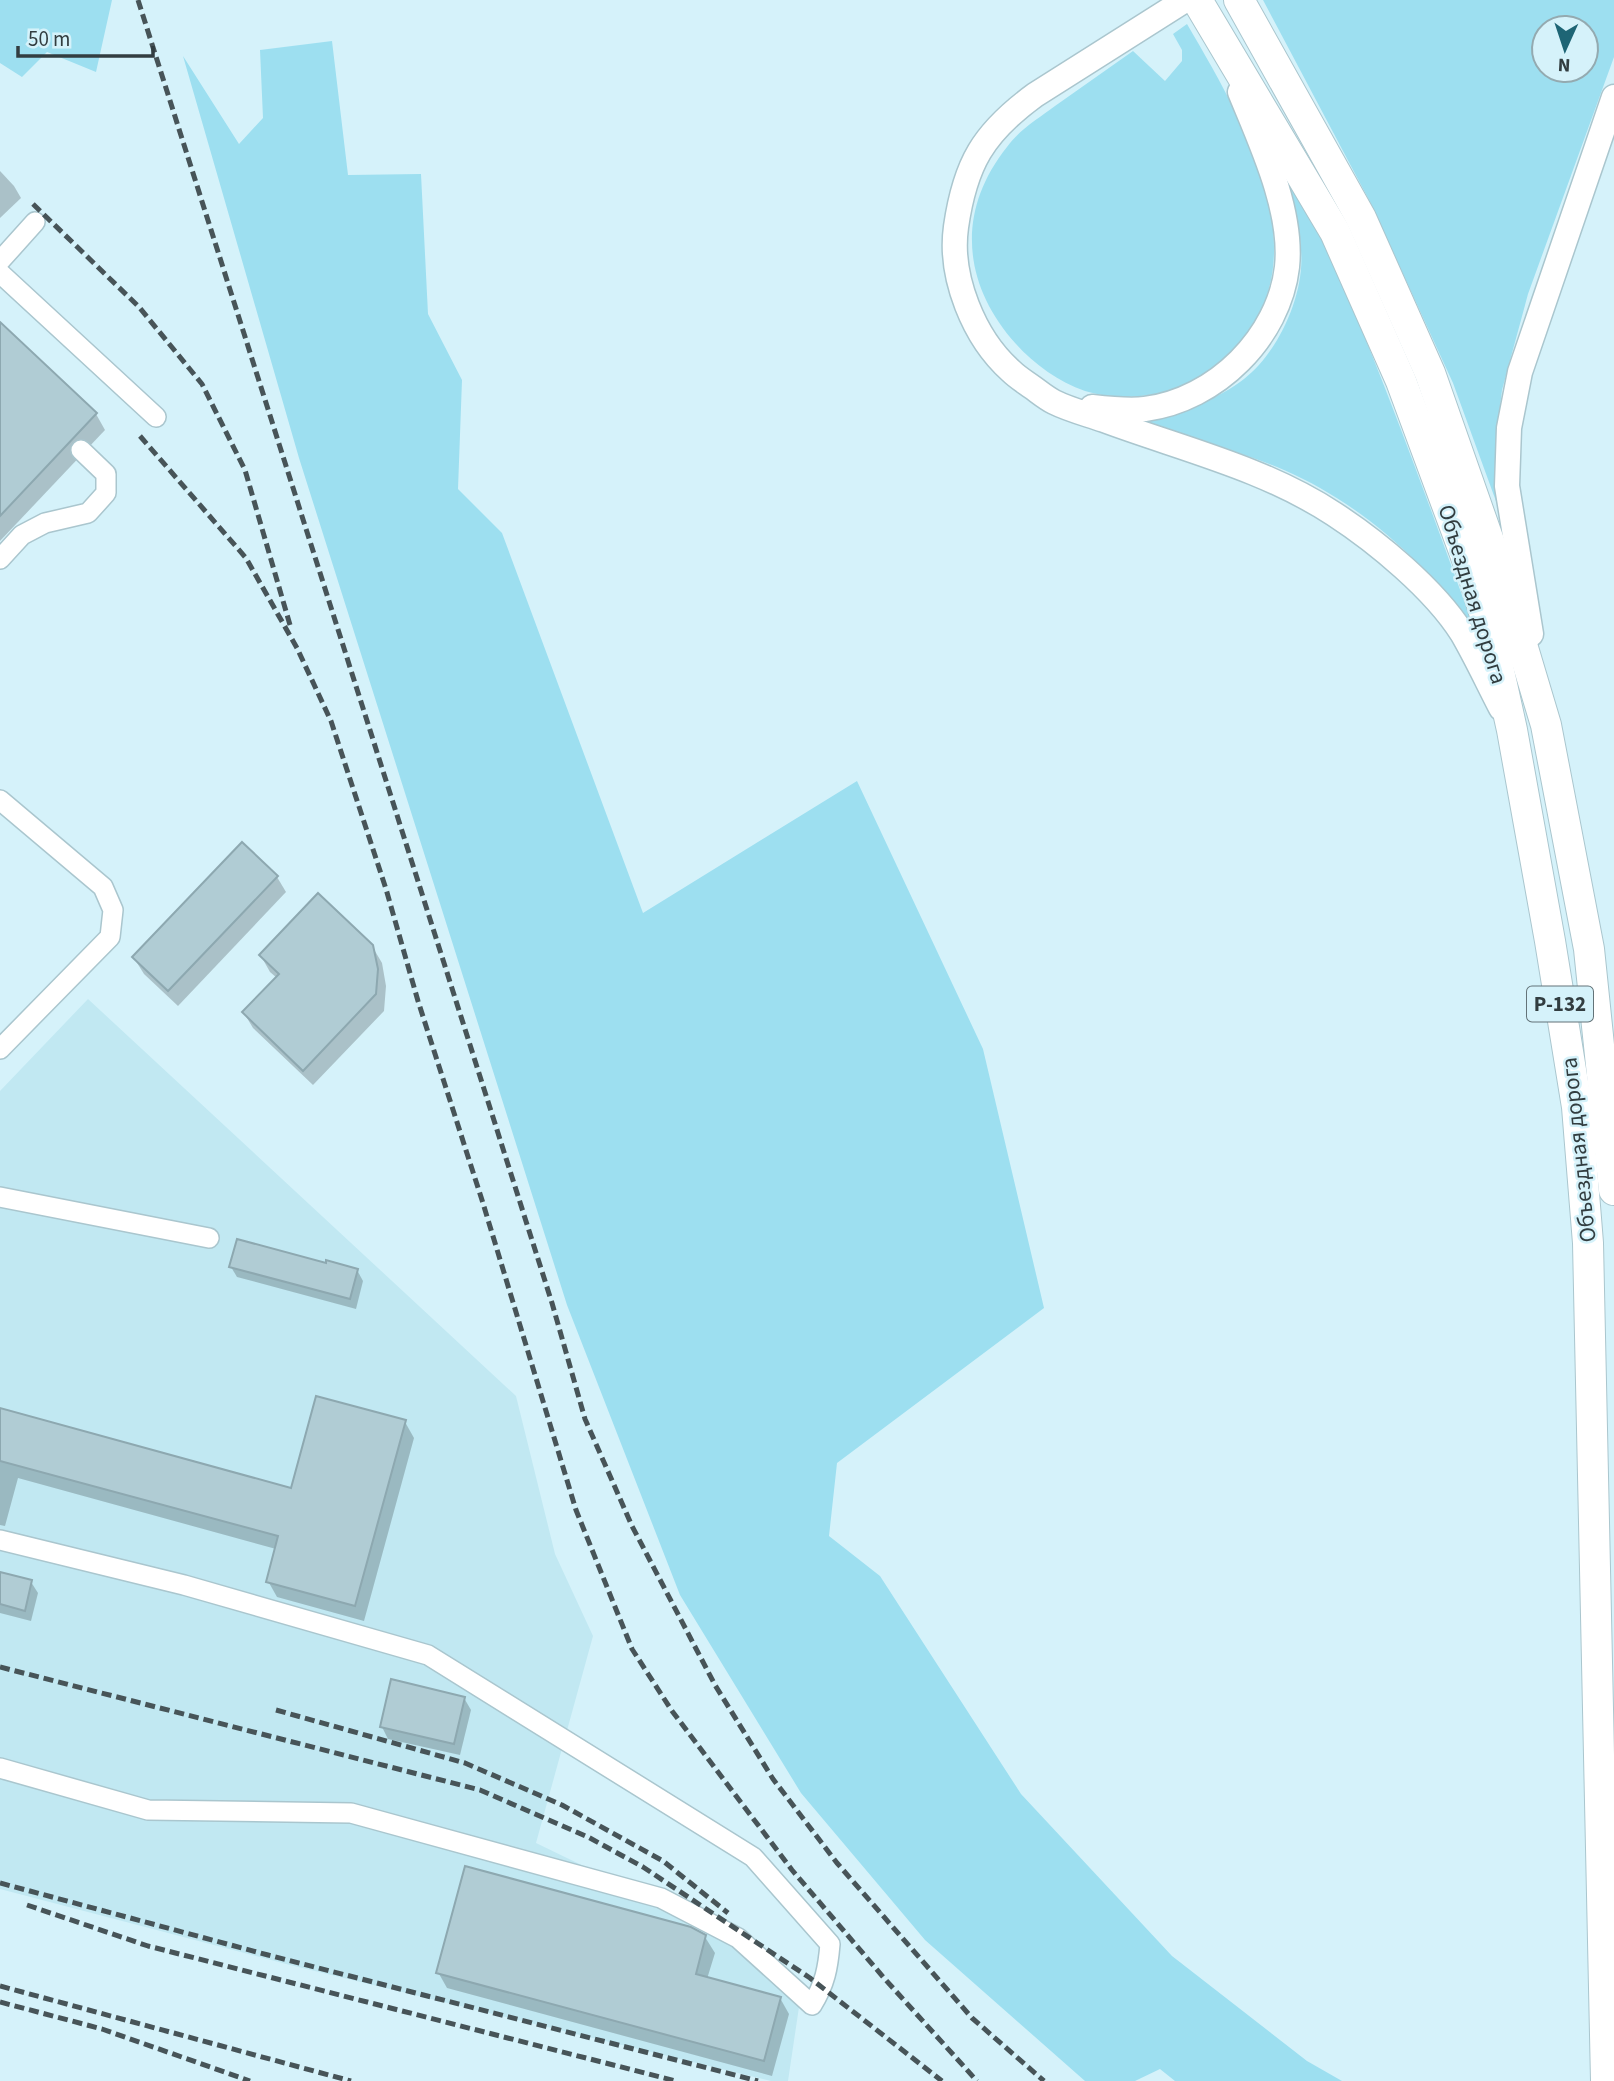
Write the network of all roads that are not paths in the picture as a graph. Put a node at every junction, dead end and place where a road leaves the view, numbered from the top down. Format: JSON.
{"nodes":[{"id":1,"x":1185,"y":0,"type":"edge"},
{"id":2,"x":1197,"y":0,"type":"edge"},
{"id":3,"x":1239,"y":0,"type":"edge"},
{"id":4,"x":1217,"y":33,"type":"junction"},
{"id":5,"x":1614,"y":97,"type":"edge"},
{"id":6,"x":35,"y":222,"type":"dead end"},
{"id":7,"x":0,"y":261,"type":"edge"},
{"id":8,"x":0,"y":273,"type":"edge"},
{"id":9,"x":1052,"y":401,"type":"junction"},
{"id":10,"x":156,"y":417,"type":"dead end"},
{"id":11,"x":81,"y":450,"type":"dead end"},
{"id":12,"x":0,"y":559,"type":"edge"},
{"id":13,"x":1546,"y":725,"type":"junction"},
{"id":14,"x":1512,"y":730,"type":"junction"},
{"id":15,"x":0,"y":800,"type":"edge"},
{"id":16,"x":0,"y":1049,"type":"edge"},
{"id":17,"x":1614,"y":1190,"type":"edge"},
{"id":18,"x":0,"y":1197,"type":"edge"},
{"id":19,"x":209,"y":1238,"type":"dead end"},
{"id":20,"x":0,"y":1540,"type":"edge"},
{"id":21,"x":0,"y":1768,"type":"edge"},
{"id":22,"x":1606,"y":2081,"type":"edge"}],
"edges":[{"from":1,"to":9,"type":"main road"},
{"from":2,"to":4,"type":"highway","name":"Объездная дорога","number":"Р-132"},
{"from":3,"to":13,"type":"highway","name":"Объездная дорога","number":"Р-132"},
{"from":4,"to":9,"type":"main road"},
{"from":4,"to":14,"type":"highway","name":"Объездная дорога","number":"Р-132"},
{"from":5,"to":13,"type":"main road"},
{"from":6,"to":7,"type":"street"},
{"from":8,"to":10,"type":"street"},
{"from":9,"to":14,"type":"main road"},
{"from":11,"to":12,"type":"street"},
{"from":13,"to":17,"type":"highway","name":"Объездная дорога","number":"Р-132"},
{"from":14,"to":22,"type":"highway","name":"Объездная дорога","number":"Р-132"},
{"from":15,"to":16,"type":"street"},
{"from":18,"to":19,"type":"street"},
{"from":20,"to":21,"type":"street"}]}
